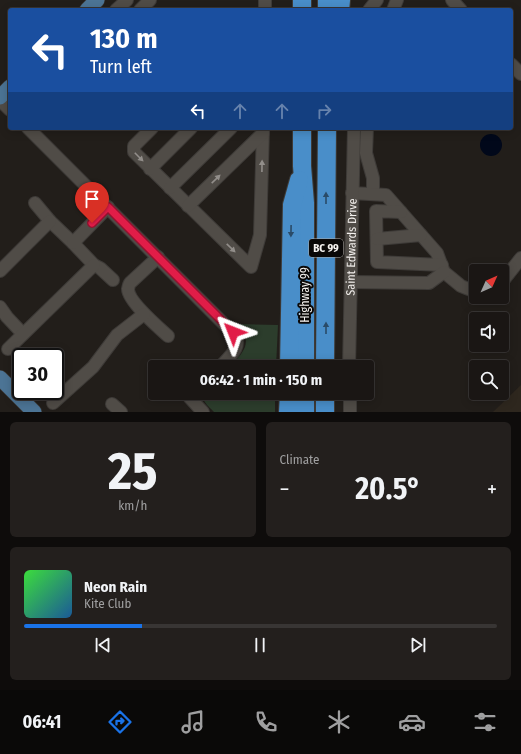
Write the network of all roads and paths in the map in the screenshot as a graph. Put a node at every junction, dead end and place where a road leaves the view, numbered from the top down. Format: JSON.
{"nodes":[{"id":1,"x":97,"y":0,"type":"edge"},
{"id":2,"x":126,"y":0,"type":"edge"},
{"id":3,"x":150,"y":0,"type":"edge"},
{"id":4,"x":377,"y":0,"type":"edge"},
{"id":5,"x":452,"y":0,"type":"edge"},
{"id":6,"x":89,"y":8,"type":"edge"},
{"id":7,"x":118,"y":8,"type":"edge"},
{"id":8,"x":142,"y":8,"type":"edge"},
{"id":9,"x":371,"y":8,"type":"edge"},
{"id":10,"x":459,"y":8,"type":"edge"},
{"id":11,"x":513,"y":66,"type":"edge"},
{"id":12,"x":521,"y":74,"type":"edge"},
{"id":13,"x":8,"y":89,"type":"edge"},
{"id":14,"x":0,"y":96,"type":"edge"},
{"id":15,"x":0,"y":100,"type":"edge"},
{"id":16,"x":8,"y":108,"type":"edge"},
{"id":17,"x":30,"y":130,"type":"edge"},
{"id":18,"x":150,"y":130,"type":"edge"},
{"id":19,"x":189,"y":130,"type":"edge"},
{"id":20,"x":229,"y":130,"type":"edge"},
{"id":21,"x":263,"y":130,"type":"edge"},
{"id":22,"x":302,"y":130,"type":"edge"},
{"id":23,"x":327,"y":130,"type":"edge"},
{"id":24,"x":354,"y":130,"type":"edge"},
{"id":25,"x":367,"y":130,"type":"edge"},
{"id":26,"x":302,"y":166,"type":"junction"},
{"id":27,"x":150,"y":168,"type":"junction"},
{"id":28,"x":170,"y":188,"type":"junction"},
{"id":29,"x":352,"y":193,"type":"junction"},
{"id":30,"x":373,"y":194,"type":"junction"},
{"id":31,"x":35,"y":203,"type":"dead end"},
{"id":32,"x":188,"y":206,"type":"junction"},
{"id":33,"x":108,"y":207,"type":"junction"},
{"id":34,"x":401,"y":212,"type":"junction"},
{"id":35,"x":50,"y":221,"type":"junction"},
{"id":36,"x":421,"y":235,"type":"junction"},
{"id":37,"x":377,"y":239,"type":"junction"},
{"id":38,"x":73,"y":243,"type":"junction"},
{"id":39,"x":158,"y":257,"type":"junction"},
{"id":40,"x":521,"y":258,"type":"edge"},
{"id":41,"x":94,"y":265,"type":"junction"},
{"id":42,"x":443,"y":268,"type":"junction"},
{"id":43,"x":0,"y":271,"type":"edge"},
{"id":44,"x":509,"y":273,"type":"edge"},
{"id":45,"x":113,"y":280,"type":"dead end"},
{"id":46,"x":351,"y":282,"type":"junction"},
{"id":47,"x":469,"y":289,"type":"edge"},
{"id":48,"x":0,"y":307,"type":"edge"},
{"id":49,"x":144,"y":314,"type":"junction"},
{"id":50,"x":23,"y":334,"type":"junction"},
{"id":51,"x":168,"y":336,"type":"dead end"},
{"id":52,"x":8,"y":349,"type":"dead end"},
{"id":53,"x":227,"y":360,"type":"edge"},
{"id":54,"x":289,"y":360,"type":"edge"},
{"id":55,"x":305,"y":360,"type":"edge"},
{"id":56,"x":325,"y":360,"type":"edge"},
{"id":57,"x":349,"y":360,"type":"edge"},
{"id":58,"x":0,"y":378,"type":"edge"},
{"id":59,"x":191,"y":400,"type":"edge"},
{"id":60,"x":289,"y":400,"type":"edge"},
{"id":61,"x":305,"y":400,"type":"edge"},
{"id":62,"x":325,"y":400,"type":"edge"},
{"id":63,"x":350,"y":400,"type":"edge"},
{"id":64,"x":53,"y":403,"type":"dead end"},
{"id":65,"x":199,"y":411,"type":"edge"},
{"id":66,"x":34,"y":412,"type":"edge"},
{"id":67,"x":288,"y":412,"type":"edge"},
{"id":68,"x":305,"y":412,"type":"edge"},
{"id":69,"x":325,"y":412,"type":"edge"},
{"id":70,"x":350,"y":412,"type":"edge"}],
"edges":[{"from":1,"to":6,"type":"main road"},
{"from":2,"to":7,"type":"street"},
{"from":3,"to":8,"type":"street"},
{"from":4,"to":9,"type":"street"},
{"from":5,"to":10,"type":"street"},
{"from":11,"to":12,"type":"street"},
{"from":13,"to":14,"type":"main road"},
{"from":15,"to":16,"type":"street"},
{"from":17,"to":33,"type":"street"},
{"from":18,"to":27,"type":"street","one_way":true},
{"from":19,"to":27,"type":"street"},
{"from":20,"to":28,"type":"street"},
{"from":32,"to":21,"type":"street","one_way":true},
{"from":32,"to":21,"type":"street","one_way":true},
{"from":22,"to":26,"type":"highway","name":"Highway 99","number":"BC 99"},
{"from":56,"to":23,"type":"highway","name":"Highway 99","number":"BC 99","one_way":true},
{"from":24,"to":29,"type":"street","name":"Saint Edwards Drive"},
{"from":25,"to":30,"type":"street"},
{"from":26,"to":54,"type":"highway","one_way":true},
{"from":26,"to":55,"type":"highway","name":"Highway 99","number":"BC 99"},
{"from":27,"to":28,"type":"street"},
{"from":28,"to":32,"type":"street"},
{"from":29,"to":30,"type":"street"},
{"from":29,"to":46,"type":"street","name":"Saint Edwards Drive"},
{"from":30,"to":34,"type":"street"},
{"from":31,"to":35,"type":"street"},
{"from":33,"to":38,"type":"street"},
{"from":33,"to":39,"type":"street"},
{"from":34,"to":36,"type":"street"},
{"from":34,"to":37,"type":"street"},
{"from":35,"to":38,"type":"street"},
{"from":35,"to":43,"type":"street"},
{"from":36,"to":37,"type":"street"},
{"from":36,"to":42,"type":"street"},
{"from":37,"to":42,"type":"street"},
{"from":38,"to":41,"type":"street"},
{"from":39,"to":49,"type":"street"},
{"from":39,"to":53,"type":"street"},
{"from":40,"to":44,"type":"street"},
{"from":41,"to":45,"type":"street"},
{"from":41,"to":50,"type":"street"},
{"from":42,"to":46,"type":"street"},
{"from":42,"to":47,"type":"street"},
{"from":46,"to":57,"type":"street","name":"Saint Edwards Drive"},
{"from":48,"to":50,"type":"street"},
{"from":49,"to":51,"type":"street"},
{"from":49,"to":64,"type":"street"},
{"from":50,"to":52,"type":"street"},
{"from":58,"to":66,"type":"main road"},
{"from":59,"to":65,"type":"street"},
{"from":60,"to":67,"type":"highway"},
{"from":61,"to":68,"type":"highway"},
{"from":62,"to":69,"type":"highway"},
{"from":63,"to":70,"type":"street"}]}
